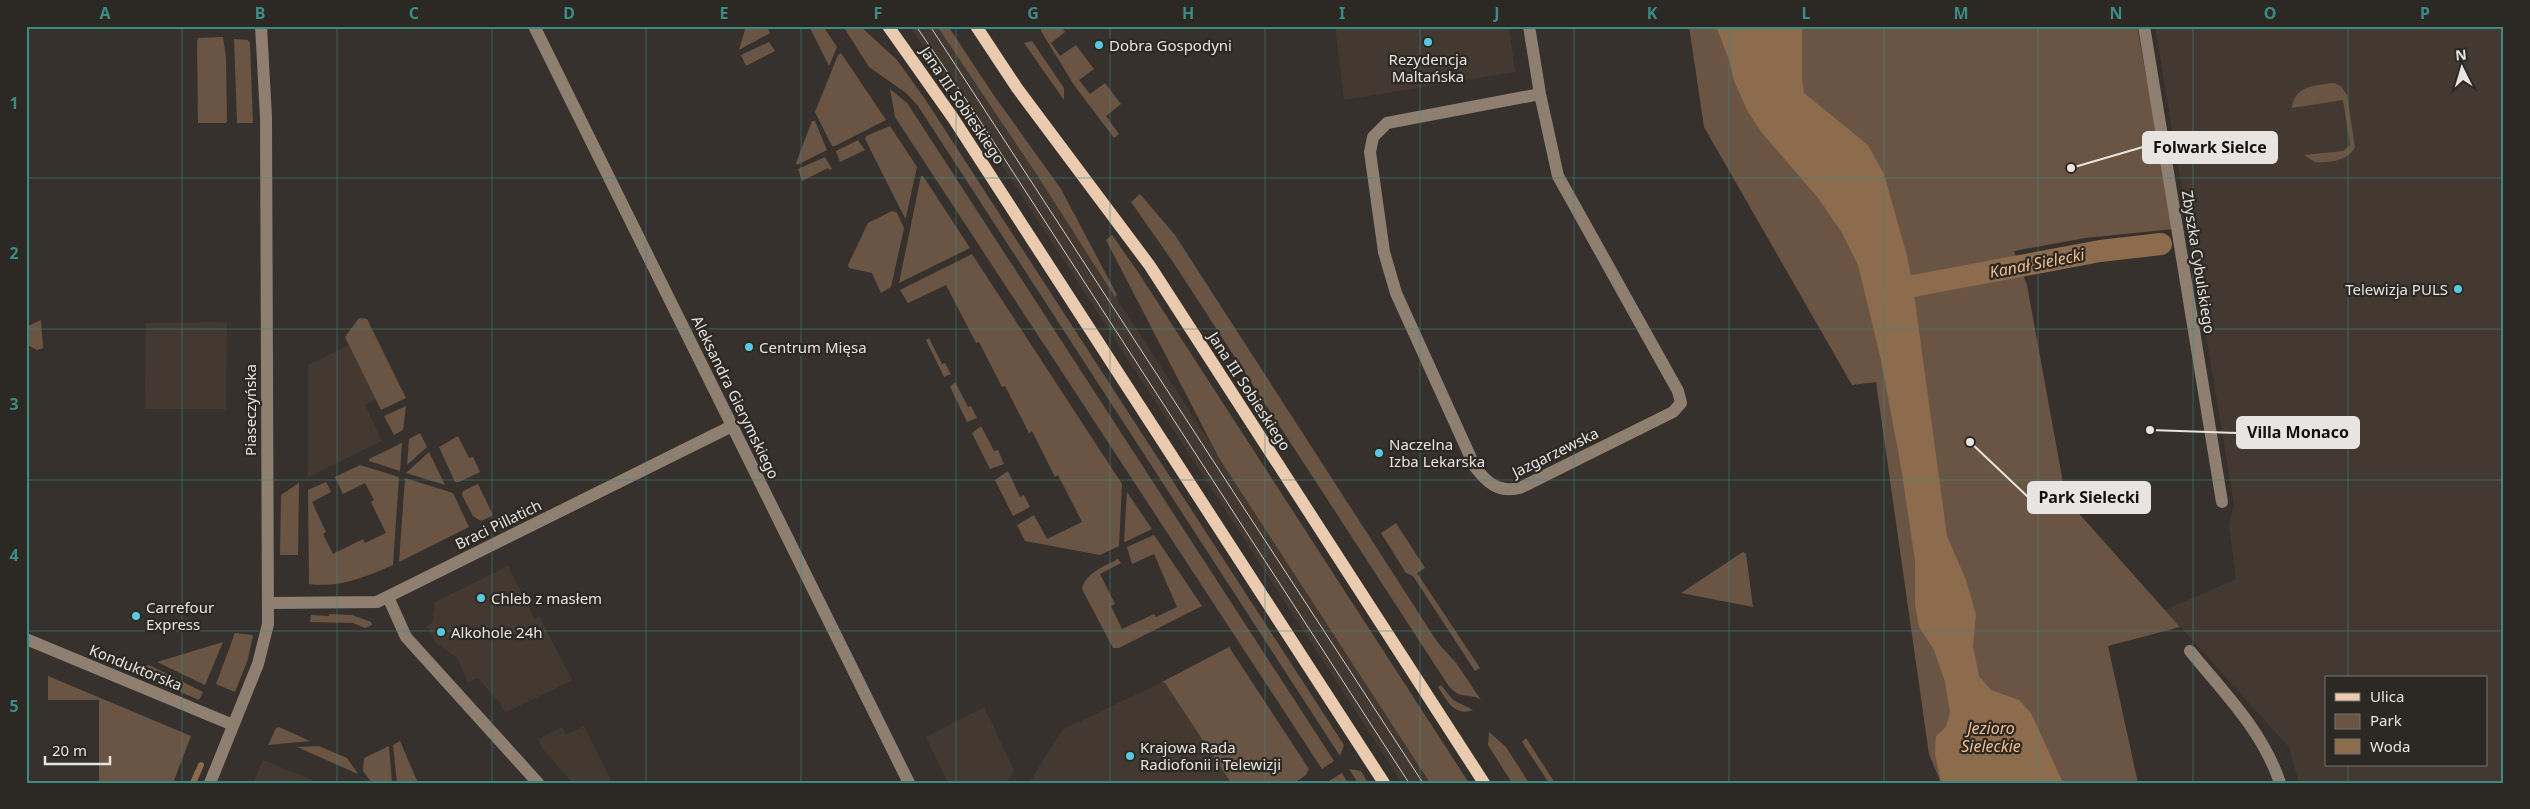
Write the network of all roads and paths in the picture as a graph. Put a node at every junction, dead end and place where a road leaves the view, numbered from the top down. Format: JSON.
{"nodes":[{"id":1,"x":261,"y":26,"type":"edge"},
{"id":2,"x":534,"y":26,"type":"edge"},
{"id":3,"x":888,"y":26,"type":"edge"},
{"id":4,"x":976,"y":26,"type":"edge"},
{"id":5,"x":1528,"y":26,"type":"edge"},
{"id":6,"x":2144,"y":26,"type":"edge"},
{"id":7,"x":1540,"y":94,"type":"junction"},
{"id":8,"x":732,"y":426,"type":"junction"},
{"id":9,"x":2222,"y":502,"type":"dead end"},
{"id":10,"x":388,"y":597,"type":"junction"},
{"id":11,"x":268,"y":603,"type":"junction"},
{"id":12,"x":26,"y":639,"type":"edge"},
{"id":13,"x":2190,"y":651,"type":"dead end"},
{"id":14,"x":233,"y":725,"type":"junction"},
{"id":15,"x":210,"y":783,"type":"edge"},
{"id":16,"x":538,"y":783,"type":"edge"},
{"id":17,"x":909,"y":783,"type":"edge"},
{"id":18,"x":1384,"y":783,"type":"edge"},
{"id":19,"x":1484,"y":783,"type":"edge"},
{"id":20,"x":2280,"y":783,"type":"edge"}],
"edges":[{"from":1,"to":11,"type":"street","name":"Piaseczyńska"},
{"from":2,"to":8,"type":"street","name":"Aleksandra Gierymskiego"},
{"from":3,"to":18,"type":"main road","name":"Jana III Sobieskiego"},
{"from":4,"to":19,"type":"main road","name":"Jana III Sobieskiego"},
{"from":5,"to":7,"type":"street","name":"Jazgarzewska"},
{"from":6,"to":9,"type":"street","name":"Zbyszka Cybulskiego"},
{"from":7,"to":7,"type":"street","name":"Jazgarzewska"},
{"from":8,"to":10,"type":"street","name":"Braci Pillatich"},
{"from":8,"to":17,"type":"street","name":"Aleksandra Gierymskiego"},
{"from":10,"to":11,"type":"street","name":"Braci Pillatich"},
{"from":10,"to":16,"type":"street"},
{"from":11,"to":14,"type":"street","name":"Piaseczyńska"},
{"from":12,"to":14,"type":"street","name":"Konduktorska"},
{"from":13,"to":20,"type":"street"},
{"from":14,"to":15,"type":"street","name":"Piaseczyńska"}]}
